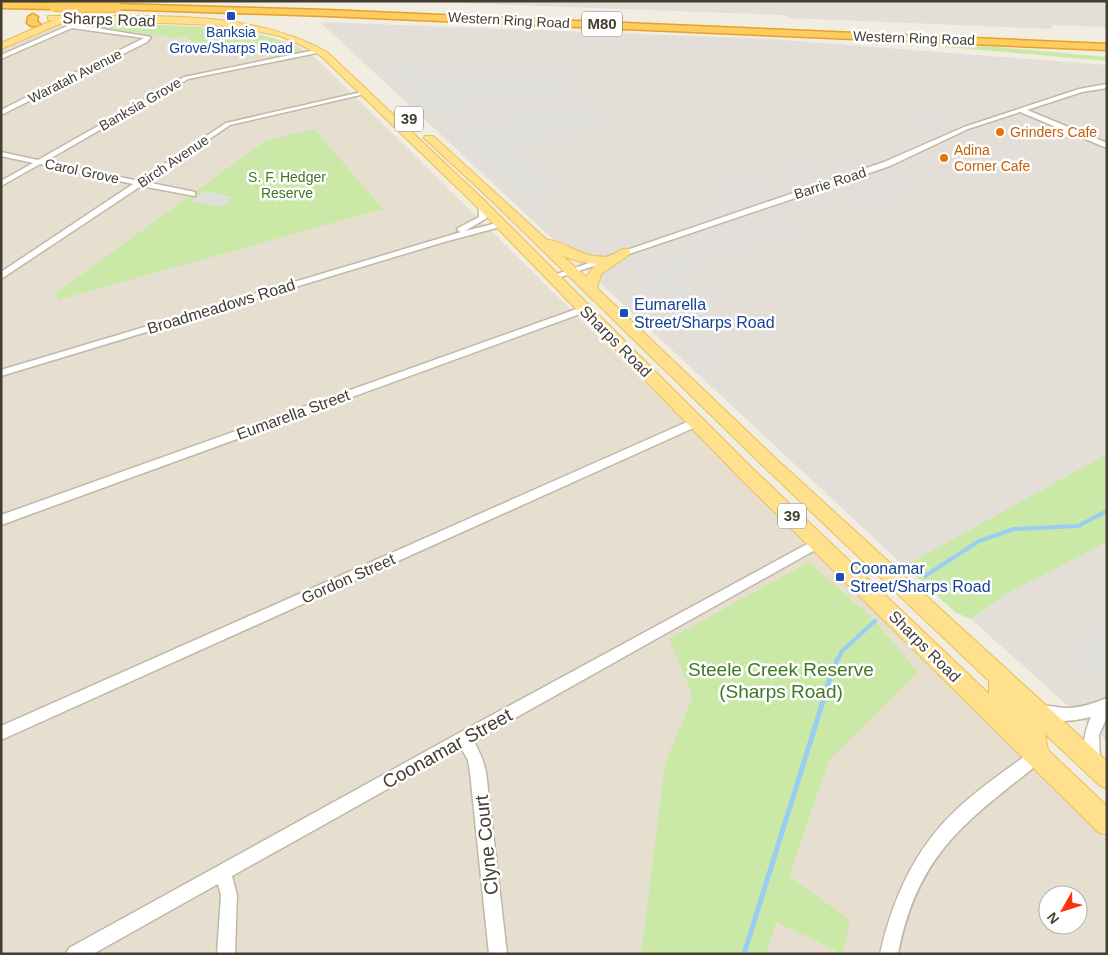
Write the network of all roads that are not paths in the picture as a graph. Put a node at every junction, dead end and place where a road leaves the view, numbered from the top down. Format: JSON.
{"nodes":[{"id":1,"x":65,"y":1,"type":"edge"},
{"id":2,"x":105,"y":1,"type":"edge"},
{"id":3,"x":158,"y":1,"type":"edge"},
{"id":4,"x":93,"y":3,"type":"edge"},
{"id":5,"x":55,"y":4,"type":"edge"},
{"id":6,"x":2,"y":5,"type":"edge"},
{"id":7,"x":121,"y":5,"type":"junction"},
{"id":8,"x":239,"y":5,"type":"junction"},
{"id":9,"x":79,"y":13,"type":"junction"},
{"id":10,"x":103,"y":14,"type":"junction"},
{"id":11,"x":31,"y":19,"type":"joint"},
{"id":12,"x":67,"y":19,"type":"junction"},
{"id":13,"x":94,"y":19,"type":"junction"},
{"id":14,"x":54,"y":20,"type":"junction"},
{"id":15,"x":250,"y":24,"type":"junction"},
{"id":16,"x":770,"y":32,"type":"junction"},
{"id":17,"x":1,"y":38,"type":"edge"},
{"id":18,"x":1103,"y":38,"type":"edge"},
{"id":19,"x":1,"y":46,"type":"edge"},
{"id":20,"x":1107,"y":47,"type":"edge"},
{"id":21,"x":320,"y":51,"type":"junction"},
{"id":22,"x":1107,"y":53,"type":"edge"},
{"id":23,"x":1,"y":57,"type":"edge"},
{"id":24,"x":346,"y":59,"type":"dead end"},
{"id":25,"x":1107,"y":86,"type":"edge"},
{"id":26,"x":366,"y":93,"type":"junction"},
{"id":27,"x":1021,"y":110,"type":"junction"},
{"id":28,"x":1,"y":113,"type":"edge"},
{"id":29,"x":422,"y":131,"type":"dead end"},
{"id":30,"x":1107,"y":146,"type":"edge"},
{"id":31,"x":1,"y":154,"type":"edge"},
{"id":32,"x":39,"y":162,"type":"junction"},
{"id":33,"x":141,"y":183,"type":"junction"},
{"id":34,"x":1,"y":184,"type":"edge"},
{"id":35,"x":192,"y":194,"type":"dead end"},
{"id":36,"x":489,"y":201,"type":"junction"},
{"id":37,"x":501,"y":224,"type":"junction"},
{"id":38,"x":524,"y":225,"type":"junction"},
{"id":39,"x":441,"y":240,"type":"junction"},
{"id":40,"x":624,"y":252,"type":"junction"},
{"id":41,"x":602,"y":260,"type":"junction"},
{"id":42,"x":570,"y":271,"type":"junction"},
{"id":43,"x":1,"y":276,"type":"edge"},
{"id":44,"x":552,"y":277,"type":"junction"},
{"id":45,"x":590,"y":290,"type":"junction"},
{"id":46,"x":585,"y":309,"type":"junction"},
{"id":47,"x":1,"y":373,"type":"edge"},
{"id":48,"x":696,"y":422,"type":"junction"},
{"id":49,"x":767,"y":460,"type":"junction"},
{"id":50,"x":745,"y":472,"type":"junction"},
{"id":51,"x":1,"y":520,"type":"edge"},
{"id":52,"x":820,"y":542,"type":"junction"},
{"id":53,"x":1000,"y":678,"type":"junction"},
{"id":54,"x":1105,"y":707,"type":"edge"},
{"id":55,"x":1036,"y":711,"type":"junction"},
{"id":56,"x":1,"y":734,"type":"edge"},
{"id":57,"x":464,"y":738,"type":"junction"},
{"id":58,"x":1037,"y":756,"type":"junction"},
{"id":59,"x":1093,"y":764,"type":"junction"},
{"id":60,"x":1107,"y":777,"type":"edge"},
{"id":61,"x":1107,"y":823,"type":"edge"},
{"id":62,"x":223,"y":872,"type":"junction"},
{"id":63,"x":75,"y":954,"type":"edge"},
{"id":64,"x":226,"y":954,"type":"edge"},
{"id":65,"x":498,"y":954,"type":"edge"},
{"id":66,"x":889,"y":954,"type":"edge"}],
"edges":[{"from":1,"to":5,"type":"highway","name":"Western Ring Road","number":"M80"},
{"from":1,"to":7,"type":"highway","name":"Western Ring Road","number":"M80"},
{"from":2,"to":4,"type":"main road"},
{"from":3,"to":8,"type":"highway"},
{"from":4,"to":9,"type":"main road"},
{"from":4,"to":10,"type":"main road"},
{"from":4,"to":12,"type":"main road"},
{"from":5,"to":6,"type":"highway","name":"Western Ring Road","number":"M80"},
{"from":5,"to":7,"type":"highway","name":"Western Ring Road","number":"M80","bridge":true},
{"from":7,"to":8,"type":"highway","name":"Western Ring Road","number":"M80"},
{"from":7,"to":16,"type":"highway","name":"Western Ring Road","number":"M80"},
{"from":8,"to":18,"type":"highway","name":"Western Ring Road","number":"M80"},
{"from":9,"to":10,"type":"main road","name":"Sharps Road","number":"39"},
{"from":9,"to":12,"type":"main road"},
{"from":10,"to":15,"type":"main road","name":"Sharps Road","number":"39"},
{"from":11,"to":14,"type":"highway"},
{"from":11,"to":17,"type":"main road"},
{"from":12,"to":13,"type":"main road","name":"Sharps Road"},
{"from":12,"to":14,"type":"main road"},
{"from":12,"to":23,"type":"street"},
{"from":12,"to":28,"type":"street","name":"Waratah Avenue"},
{"from":13,"to":14,"type":"main road","number":"39"},
{"from":13,"to":15,"type":"main road","name":"Sharps Road","number":"39"},
{"from":14,"to":19,"type":"main road","number":"39"},
{"from":15,"to":21,"type":"main road","name":"Sharps Road","number":"39"},
{"from":15,"to":24,"type":"main road","name":"Sharps Road","number":"39"},
{"from":16,"to":20,"type":"highway","name":"Western Ring Road","number":"M80"},
{"from":16,"to":22,"type":"highway"},
{"from":21,"to":26,"type":"main road","name":"Sharps Road","number":"39"},
{"from":21,"to":32,"type":"street","name":"Banksia Grove"},
{"from":25,"to":27,"type":"street","name":"Barrie Road"},
{"from":26,"to":33,"type":"street","name":"Birch Avenue"},
{"from":26,"to":36,"type":"main road","name":"Sharps Road","number":"39"},
{"from":27,"to":30,"type":"street"},
{"from":27,"to":40,"type":"street","name":"Barrie Road"},
{"from":29,"to":36,"type":"main road","name":"Sharps Road","number":"39"},
{"from":31,"to":32,"type":"street","name":"Carol Grove"},
{"from":32,"to":33,"type":"street","name":"Carol Grove"},
{"from":32,"to":34,"type":"street","name":"Banksia Grove"},
{"from":33,"to":35,"type":"street","name":"Carol Grove"},
{"from":33,"to":43,"type":"street","name":"Birch Avenue"},
{"from":36,"to":37,"type":"main road","name":"Sharps Road","number":"39"},
{"from":36,"to":38,"type":"main road","name":"Sharps Road","number":"39"},
{"from":36,"to":39,"type":"street","name":"Broadmeadows Road"},
{"from":37,"to":39,"type":"street","name":"Broadmeadows Road"},
{"from":37,"to":44,"type":"main road","name":"Sharps Road","number":"39"},
{"from":38,"to":41,"type":"main road"},
{"from":38,"to":42,"type":"main road","name":"Sharps Road","number":"39"},
{"from":39,"to":47,"type":"street","name":"Broadmeadows Road"},
{"from":40,"to":41,"type":"street","name":"Barrie Road"},
{"from":40,"to":45,"type":"main road"},
{"from":41,"to":42,"type":"street","name":"Barrie Road"},
{"from":42,"to":44,"type":"street","name":"Barrie Road"},
{"from":42,"to":45,"type":"main road","name":"Sharps Road","number":"39"},
{"from":44,"to":46,"type":"main road","name":"Sharps Road","number":"39"},
{"from":45,"to":49,"type":"main road","name":"Sharps Road","number":"39"},
{"from":46,"to":48,"type":"main road","name":"Sharps Road","number":"39"},
{"from":46,"to":51,"type":"street","name":"Eumarella Street"},
{"from":48,"to":50,"type":"main road","name":"Sharps Road","number":"39"},
{"from":48,"to":56,"type":"street","name":"Gordon Street"},
{"from":49,"to":50,"type":"main road"},
{"from":49,"to":53,"type":"main road","name":"Sharps Road","number":"39"},
{"from":50,"to":52,"type":"main road","name":"Sharps Road","number":"39"},
{"from":52,"to":57,"type":"street","name":"Coonamar Street"},
{"from":52,"to":58,"type":"main road","name":"Sharps Road","number":"39"},
{"from":53,"to":55,"type":"main road","name":"Sharps Road","number":"39"},
{"from":53,"to":58,"type":"main road"},
{"from":54,"to":55,"type":"street"},
{"from":54,"to":59,"type":"street"},
{"from":55,"to":59,"type":"main road","name":"Sharps Road","number":"39"},
{"from":57,"to":62,"type":"street","name":"Coonamar Street"},
{"from":57,"to":65,"type":"street","name":"Clyne Court"},
{"from":58,"to":61,"type":"main road","name":"Sharps Road","number":"39"},
{"from":58,"to":66,"type":"street"},
{"from":59,"to":60,"type":"main road","name":"Sharps Road","number":"39"},
{"from":62,"to":63,"type":"street","name":"Coonamar Street"},
{"from":62,"to":64,"type":"street"}]}
